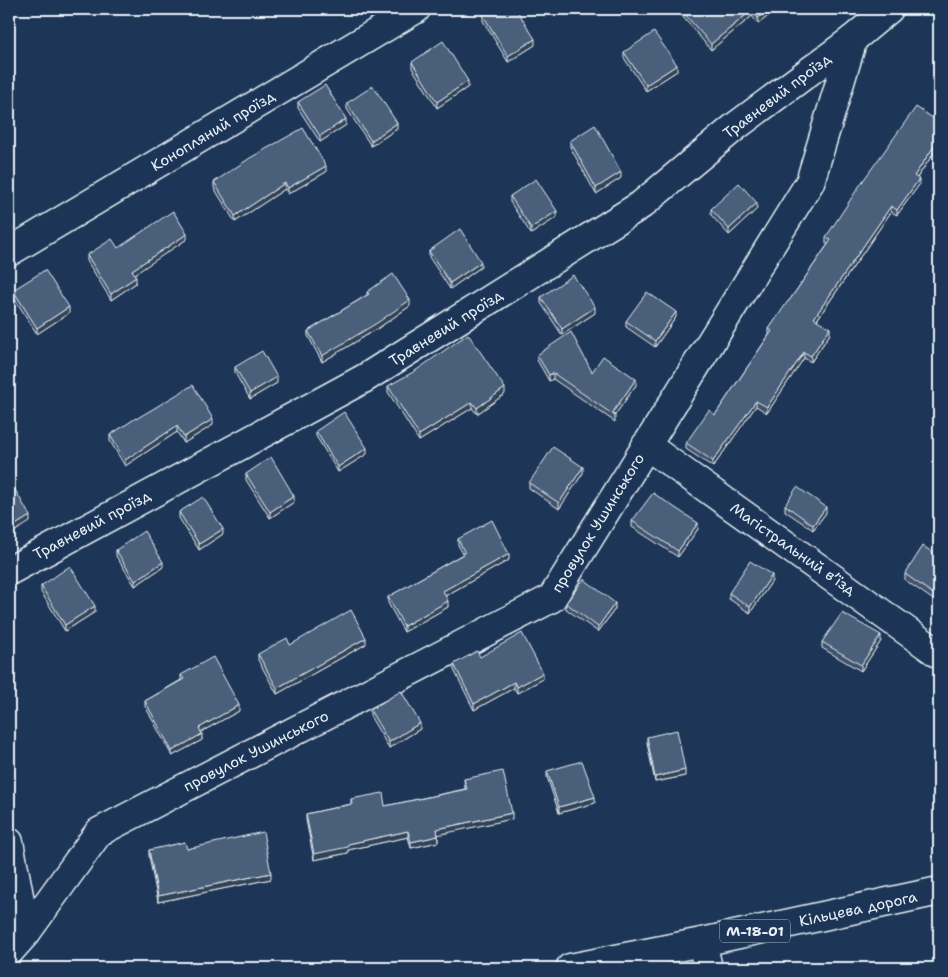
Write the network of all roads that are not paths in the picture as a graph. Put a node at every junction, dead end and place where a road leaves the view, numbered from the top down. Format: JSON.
{"nodes":[{"id":1,"x":416,"y":9,"type":"edge"},
{"id":2,"x":889,"y":9,"type":"edge"},
{"id":3,"x":853,"y":39,"type":"junction"},
{"id":4,"x":9,"y":252,"type":"edge"},
{"id":5,"x":646,"y":446,"type":"junction"},
{"id":6,"x":9,"y":570,"type":"edge"},
{"id":7,"x":939,"y":654,"type":"edge"},
{"id":8,"x":9,"y":842,"type":"edge"},
{"id":9,"x":939,"y":891,"type":"edge"},
{"id":10,"x":17,"y":943,"type":"edge"},
{"id":11,"x":705,"y":955,"type":"edge"},
{"id":12,"x":570,"y":968,"type":"edge"}],
"edges":[{"from":1,"to":4,"type":"main road","name":"Конопляний проїзд"},
{"from":2,"to":3,"type":"main road"},
{"from":3,"to":5,"type":"main road","name":"провулок Ушинського"},
{"from":3,"to":6,"type":"main road","name":"Травневий проїзд"},
{"from":5,"to":7,"type":"main road","name":"Магістральний в’їзд"},
{"from":5,"to":10,"type":"main road","name":"провулок Ушинського"},
{"from":8,"to":10,"type":"main road"},
{"from":9,"to":11,"type":"main road","name":"Кільцева дорога","number":"М-18-01"},
{"from":11,"to":12,"type":"main road","name":"Кільцева дорога","number":"М-18-01"}]}
